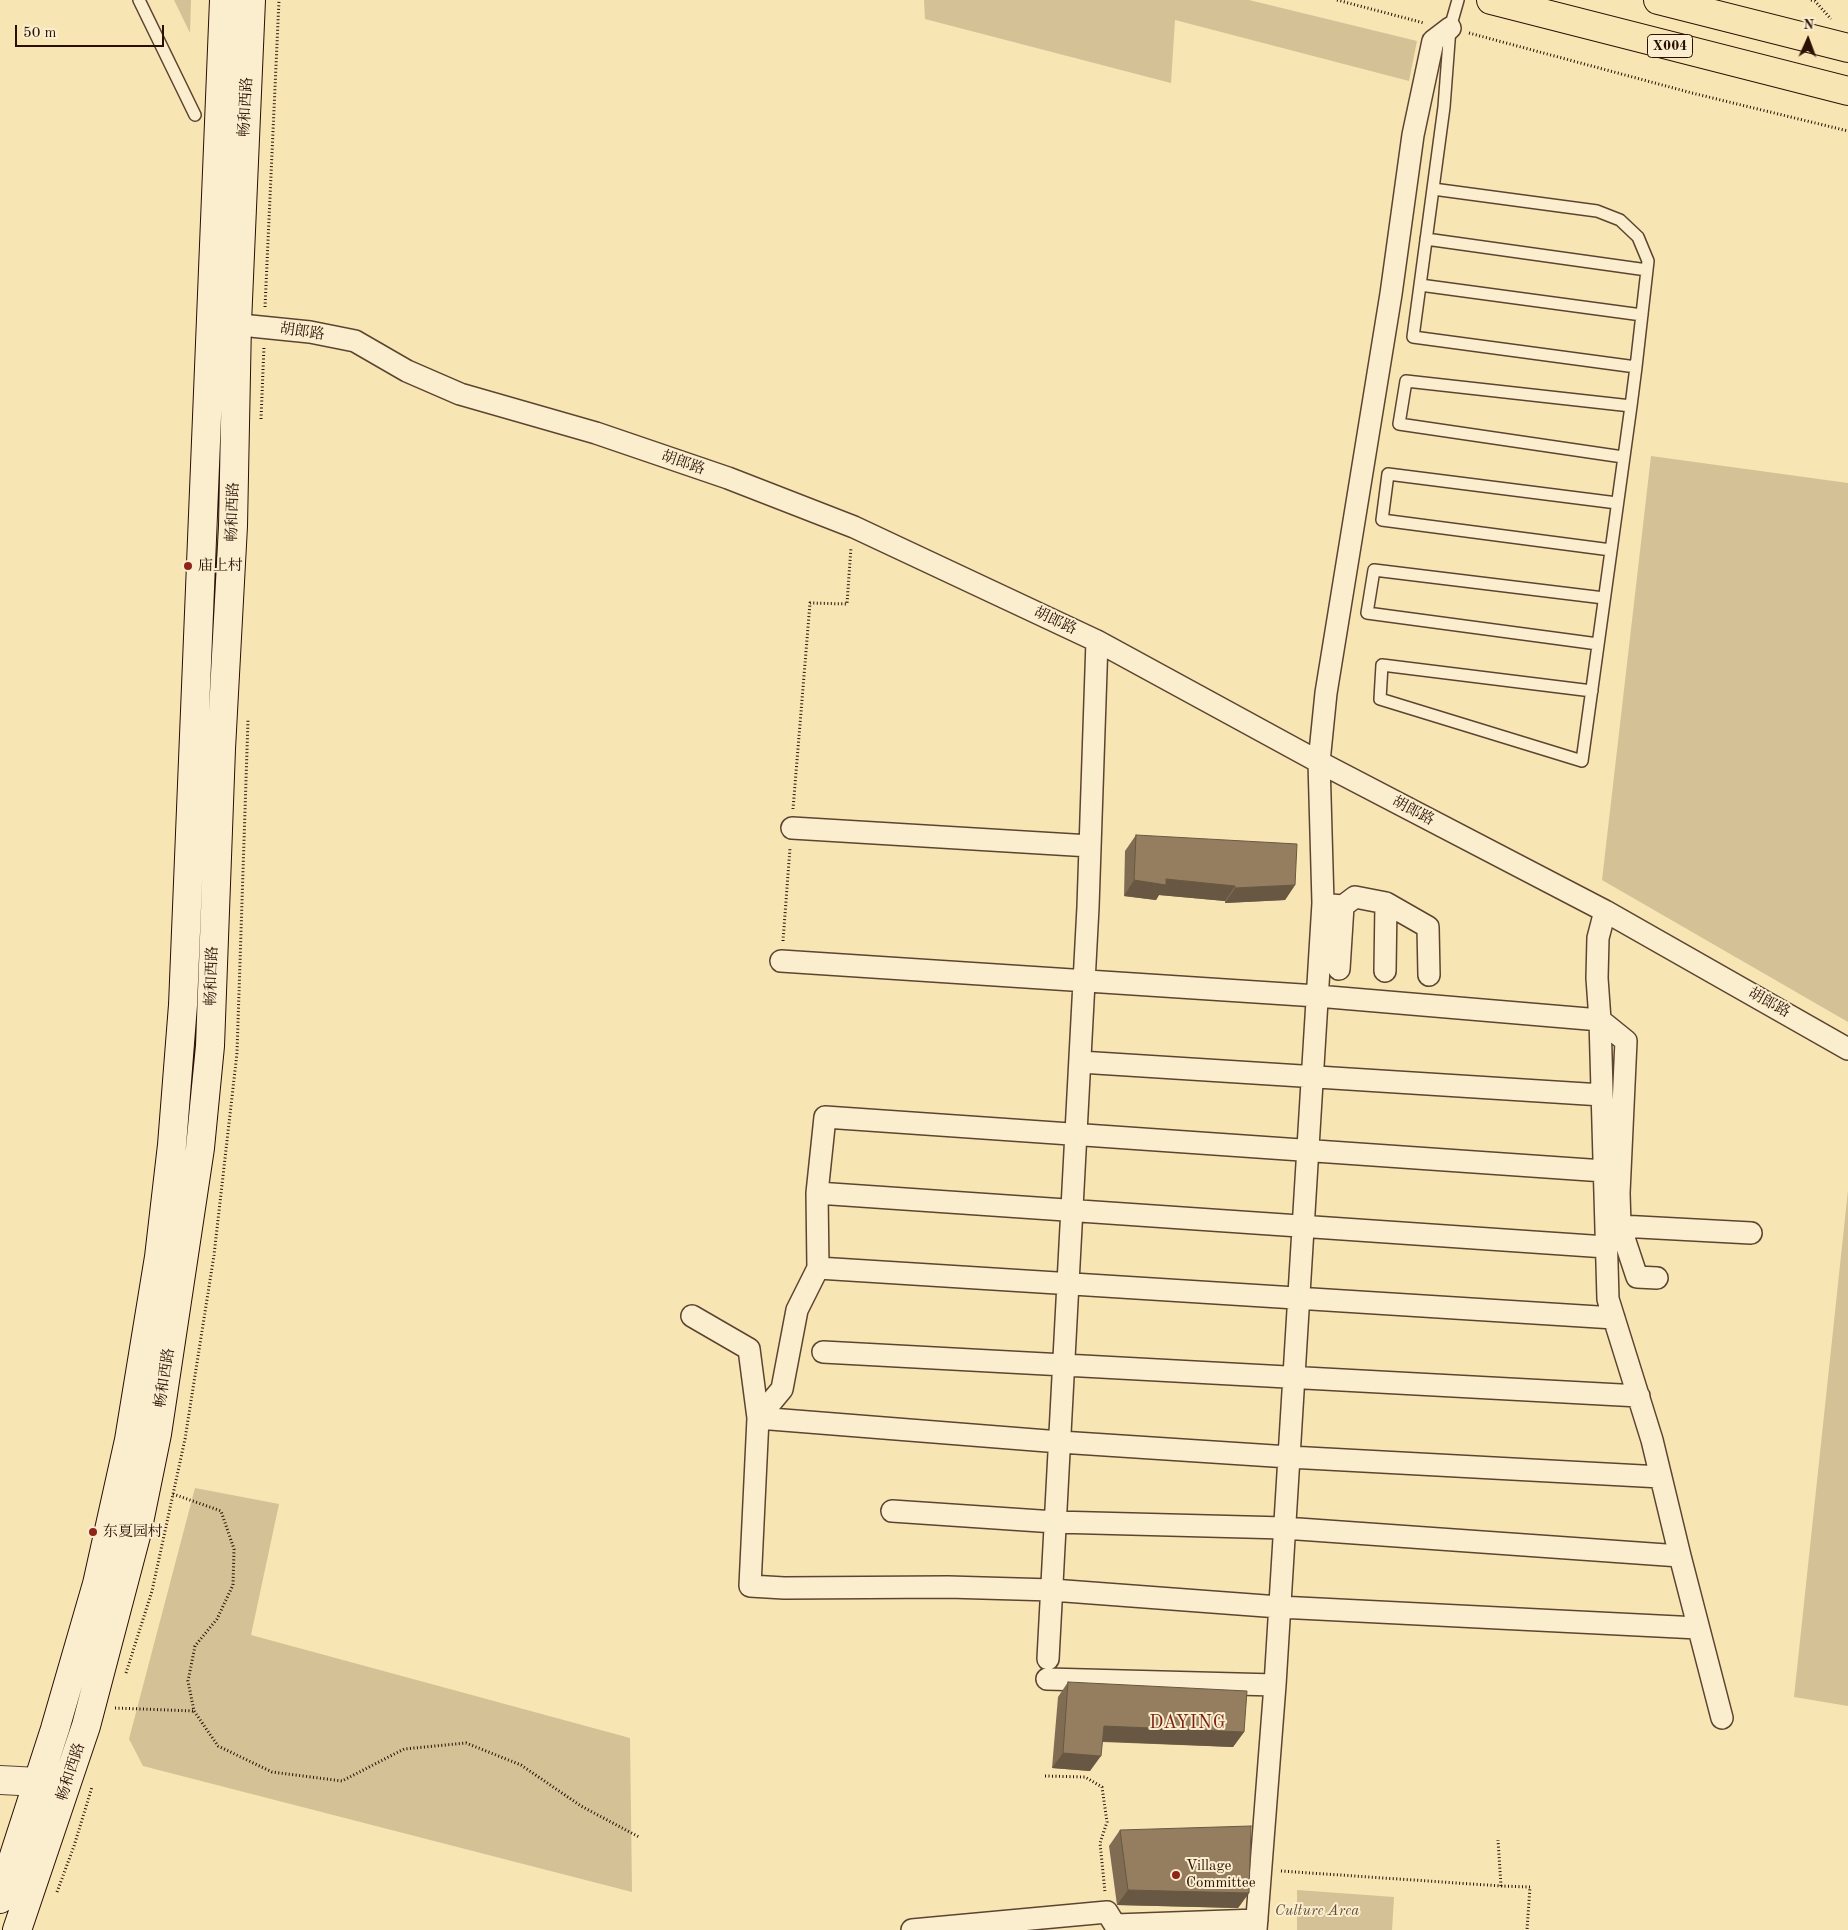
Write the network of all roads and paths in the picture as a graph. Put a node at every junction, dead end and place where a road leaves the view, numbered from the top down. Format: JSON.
{"nodes":[{"id":1,"x":139,"y":0,"type":"edge"},
{"id":2,"x":224,"y":0,"type":"edge"},
{"id":3,"x":251,"y":0,"type":"edge"},
{"id":4,"x":1337,"y":0,"type":"edge"},
{"id":5,"x":1458,"y":0,"type":"edge"},
{"id":6,"x":1491,"y":0,"type":"edge"},
{"id":7,"x":1658,"y":0,"type":"edge"},
{"id":8,"x":1450,"y":28,"type":"junction"},
{"id":9,"x":1848,"y":48,"type":"edge"},
{"id":10,"x":1848,"y":92,"type":"edge"},
{"id":11,"x":195,"y":115,"type":"dead end"},
{"id":12,"x":1848,"y":131,"type":"edge"},
{"id":13,"x":1433,"y":189,"type":"junction"},
{"id":14,"x":1426,"y":239,"type":"junction"},
{"id":15,"x":1647,"y":270,"type":"junction"},
{"id":16,"x":1420,"y":285,"type":"junction"},
{"id":17,"x":1642,"y":315,"type":"junction"},
{"id":18,"x":224,"y":323,"type":"junction"},
{"id":19,"x":1636,"y":367,"type":"junction"},
{"id":20,"x":1631,"y":406,"type":"junction"},
{"id":21,"x":1624,"y":457,"type":"junction"},
{"id":22,"x":1617,"y":503,"type":"junction"},
{"id":23,"x":854,"y":527,"type":"junction"},
{"id":24,"x":1611,"y":550,"type":"junction"},
{"id":25,"x":1604,"y":598,"type":"junction"},
{"id":26,"x":1097,"y":641,"type":"junction"},
{"id":27,"x":1598,"y":644,"type":"junction"},
{"id":28,"x":1592,"y":690,"type":"junction"},
{"id":29,"x":1319,"y":762,"type":"junction"},
{"id":30,"x":792,"y":828,"type":"junction"},
{"id":31,"x":1090,"y":846,"type":"junction"},
{"id":32,"x":1386,"y":903,"type":"junction"},
{"id":33,"x":1333,"y":905,"type":"junction"},
{"id":34,"x":1605,"y":911,"type":"junction"},
{"id":35,"x":781,"y":961,"type":"joint"},
{"id":36,"x":1339,"y":969,"type":"dead end"},
{"id":37,"x":1385,"y":971,"type":"dead end"},
{"id":38,"x":1429,"y":976,"type":"dead end"},
{"id":39,"x":1084,"y":981,"type":"junction"},
{"id":40,"x":1317,"y":996,"type":"junction"},
{"id":41,"x":1600,"y":1020,"type":"junction"},
{"id":42,"x":1848,"y":1048,"type":"edge"},
{"id":43,"x":1080,"y":1062,"type":"junction"},
{"id":44,"x":1312,"y":1077,"type":"junction"},
{"id":45,"x":1602,"y":1095,"type":"junction"},
{"id":46,"x":1076,"y":1134,"type":"junction"},
{"id":47,"x":1308,"y":1150,"type":"junction"},
{"id":48,"x":1604,"y":1171,"type":"junction"},
{"id":49,"x":817,"y":1193,"type":"junction"},
{"id":50,"x":1072,"y":1210,"type":"junction"},
{"id":51,"x":1303,"y":1226,"type":"junction"},
{"id":52,"x":1620,"y":1226,"type":"junction"},
{"id":53,"x":1750,"y":1232,"type":"dead end"},
{"id":54,"x":1606,"y":1247,"type":"junction"},
{"id":55,"x":818,"y":1268,"type":"junction"},
{"id":56,"x":1656,"y":1278,"type":"dead end"},
{"id":57,"x":1068,"y":1284,"type":"junction"},
{"id":58,"x":1298,"y":1298,"type":"junction"},
{"id":59,"x":692,"y":1316,"type":"dead end"},
{"id":60,"x":1614,"y":1318,"type":"junction"},
{"id":61,"x":823,"y":1352,"type":"dead end"},
{"id":62,"x":1064,"y":1365,"type":"junction"},
{"id":63,"x":1294,"y":1377,"type":"junction"},
{"id":64,"x":1639,"y":1396,"type":"junction"},
{"id":65,"x":758,"y":1418,"type":"junction"},
{"id":66,"x":1060,"y":1442,"type":"junction"},
{"id":67,"x":1289,"y":1457,"type":"junction"},
{"id":68,"x":1661,"y":1477,"type":"junction"},
{"id":69,"x":173,"y":1494,"type":"dead end"},
{"id":70,"x":892,"y":1511,"type":"dead end"},
{"id":71,"x":1055,"y":1522,"type":"junction"},
{"id":72,"x":1284,"y":1528,"type":"junction"},
{"id":73,"x":1680,"y":1556,"type":"junction"},
{"id":74,"x":1052,"y":1590,"type":"junction"},
{"id":75,"x":1279,"y":1607,"type":"junction"},
{"id":76,"x":1698,"y":1628,"type":"junction"},
{"id":77,"x":1275,"y":1685,"type":"junction"},
{"id":78,"x":115,"y":1708,"type":"dead end"},
{"id":79,"x":194,"y":1711,"type":"junction"},
{"id":80,"x":1722,"y":1718,"type":"dead end"},
{"id":81,"x":1044,"y":1776,"type":"dead end"},
{"id":82,"x":0,"y":1780,"type":"edge"},
{"id":83,"x":38,"y":1782,"type":"junction"},
{"id":84,"x":65,"y":1788,"type":"junction"},
{"id":85,"x":639,"y":1836,"type":"dead end"},
{"id":86,"x":1498,"y":1840,"type":"dead end"},
{"id":87,"x":1261,"y":1869,"type":"junction"},
{"id":88,"x":1500,"y":1886,"type":"junction"},
{"id":89,"x":0,"y":1898,"type":"edge"},
{"id":90,"x":1107,"y":1912,"type":"junction"},
{"id":91,"x":1256,"y":1925,"type":"edge"},
{"id":92,"x":17,"y":1930,"type":"edge"},
{"id":93,"x":912,"y":1930,"type":"edge"},
{"id":94,"x":1527,"y":1930,"type":"edge"}],
"edges":[{"from":1,"to":11,"type":"lane"},
{"from":2,"to":18,"type":"main road","name":"畅和西路"},
{"from":3,"to":18,"type":"main road","name":"畅和西路"},
{"from":4,"to":8,"type":"path"},
{"from":5,"to":8,"type":"lane"},
{"from":6,"to":10,"type":"main road","number":"X004"},
{"from":7,"to":9,"type":"main road"},
{"from":8,"to":12,"type":"path"},
{"from":8,"to":13,"type":"lane"},
{"from":8,"to":29,"type":"street"},
{"from":13,"to":14,"type":"lane"},
{"from":13,"to":15,"type":"lane"},
{"from":14,"to":15,"type":"lane"},
{"from":14,"to":16,"type":"lane"},
{"from":15,"to":17,"type":"lane"},
{"from":16,"to":17,"type":"lane"},
{"from":16,"to":19,"type":"lane"},
{"from":17,"to":19,"type":"lane"},
{"from":18,"to":23,"type":"street","name":"胡郎路"},
{"from":18,"to":83,"type":"main road","name":"畅和西路"},
{"from":18,"to":84,"type":"main road","name":"畅和西路"},
{"from":19,"to":20,"type":"lane"},
{"from":20,"to":21,"type":"lane"},
{"from":20,"to":21,"type":"lane"},
{"from":21,"to":22,"type":"lane"},
{"from":22,"to":24,"type":"lane"},
{"from":22,"to":24,"type":"lane"},
{"from":23,"to":26,"type":"street","name":"胡郎路"},
{"from":23,"to":30,"type":"path"},
{"from":24,"to":25,"type":"lane"},
{"from":25,"to":27,"type":"lane"},
{"from":25,"to":27,"type":"lane"},
{"from":26,"to":29,"type":"street","name":"胡郎路"},
{"from":26,"to":31,"type":"street"},
{"from":27,"to":28,"type":"lane"},
{"from":28,"to":28,"type":"lane"},
{"from":29,"to":33,"type":"street"},
{"from":29,"to":34,"type":"street","name":"胡郎路"},
{"from":30,"to":31,"type":"street"},
{"from":30,"to":35,"type":"path"},
{"from":31,"to":39,"type":"street"},
{"from":32,"to":33,"type":"street"},
{"from":32,"to":37,"type":"street"},
{"from":32,"to":38,"type":"street"},
{"from":33,"to":36,"type":"street"},
{"from":33,"to":40,"type":"street"},
{"from":34,"to":41,"type":"street"},
{"from":34,"to":42,"type":"street","name":"胡郎路"},
{"from":35,"to":39,"type":"street"},
{"from":39,"to":40,"type":"street"},
{"from":39,"to":43,"type":"street"},
{"from":40,"to":41,"type":"street"},
{"from":40,"to":44,"type":"street"},
{"from":41,"to":45,"type":"street"},
{"from":41,"to":52,"type":"street"},
{"from":43,"to":44,"type":"street"},
{"from":43,"to":46,"type":"street"},
{"from":44,"to":45,"type":"street"},
{"from":44,"to":47,"type":"street"},
{"from":45,"to":48,"type":"street"},
{"from":46,"to":47,"type":"street"},
{"from":46,"to":49,"type":"street"},
{"from":46,"to":50,"type":"street"},
{"from":47,"to":48,"type":"street"},
{"from":47,"to":51,"type":"street"},
{"from":48,"to":54,"type":"street"},
{"from":49,"to":50,"type":"street"},
{"from":49,"to":55,"type":"street"},
{"from":50,"to":51,"type":"street"},
{"from":50,"to":57,"type":"street"},
{"from":51,"to":54,"type":"street"},
{"from":51,"to":58,"type":"street"},
{"from":52,"to":53,"type":"street"},
{"from":52,"to":56,"type":"street"},
{"from":54,"to":60,"type":"street"},
{"from":55,"to":57,"type":"street"},
{"from":55,"to":65,"type":"street"},
{"from":57,"to":58,"type":"street"},
{"from":57,"to":62,"type":"street"},
{"from":58,"to":60,"type":"street"},
{"from":58,"to":63,"type":"street"},
{"from":59,"to":65,"type":"street"},
{"from":60,"to":64,"type":"street"},
{"from":61,"to":62,"type":"street"},
{"from":62,"to":63,"type":"street"},
{"from":62,"to":66,"type":"street"},
{"from":63,"to":64,"type":"street"},
{"from":63,"to":67,"type":"street"},
{"from":64,"to":68,"type":"street"},
{"from":65,"to":66,"type":"street"},
{"from":65,"to":74,"type":"street"},
{"from":66,"to":67,"type":"street"},
{"from":66,"to":71,"type":"street"},
{"from":67,"to":68,"type":"street"},
{"from":67,"to":72,"type":"street"},
{"from":68,"to":73,"type":"street"},
{"from":69,"to":79,"type":"path"},
{"from":70,"to":71,"type":"street"},
{"from":71,"to":72,"type":"street"},
{"from":71,"to":74,"type":"street"},
{"from":72,"to":73,"type":"street"},
{"from":72,"to":75,"type":"street"},
{"from":73,"to":76,"type":"street"},
{"from":74,"to":75,"type":"street"},
{"from":74,"to":77,"type":"street"},
{"from":75,"to":76,"type":"street"},
{"from":75,"to":77,"type":"street"},
{"from":76,"to":80,"type":"street"},
{"from":77,"to":87,"type":"street"},
{"from":78,"to":79,"type":"path"},
{"from":79,"to":85,"type":"path"},
{"from":81,"to":90,"type":"path"},
{"from":82,"to":83,"type":"main road"},
{"from":83,"to":84,"type":"main road"},
{"from":83,"to":89,"type":"main road","name":"畅和西路"},
{"from":84,"to":92,"type":"main road","name":"畅和西路"},
{"from":86,"to":88,"type":"path"},
{"from":87,"to":88,"type":"path"},
{"from":87,"to":91,"type":"street"},
{"from":88,"to":94,"type":"path"},
{"from":90,"to":91,"type":"street"},
{"from":90,"to":93,"type":"street"}]}
